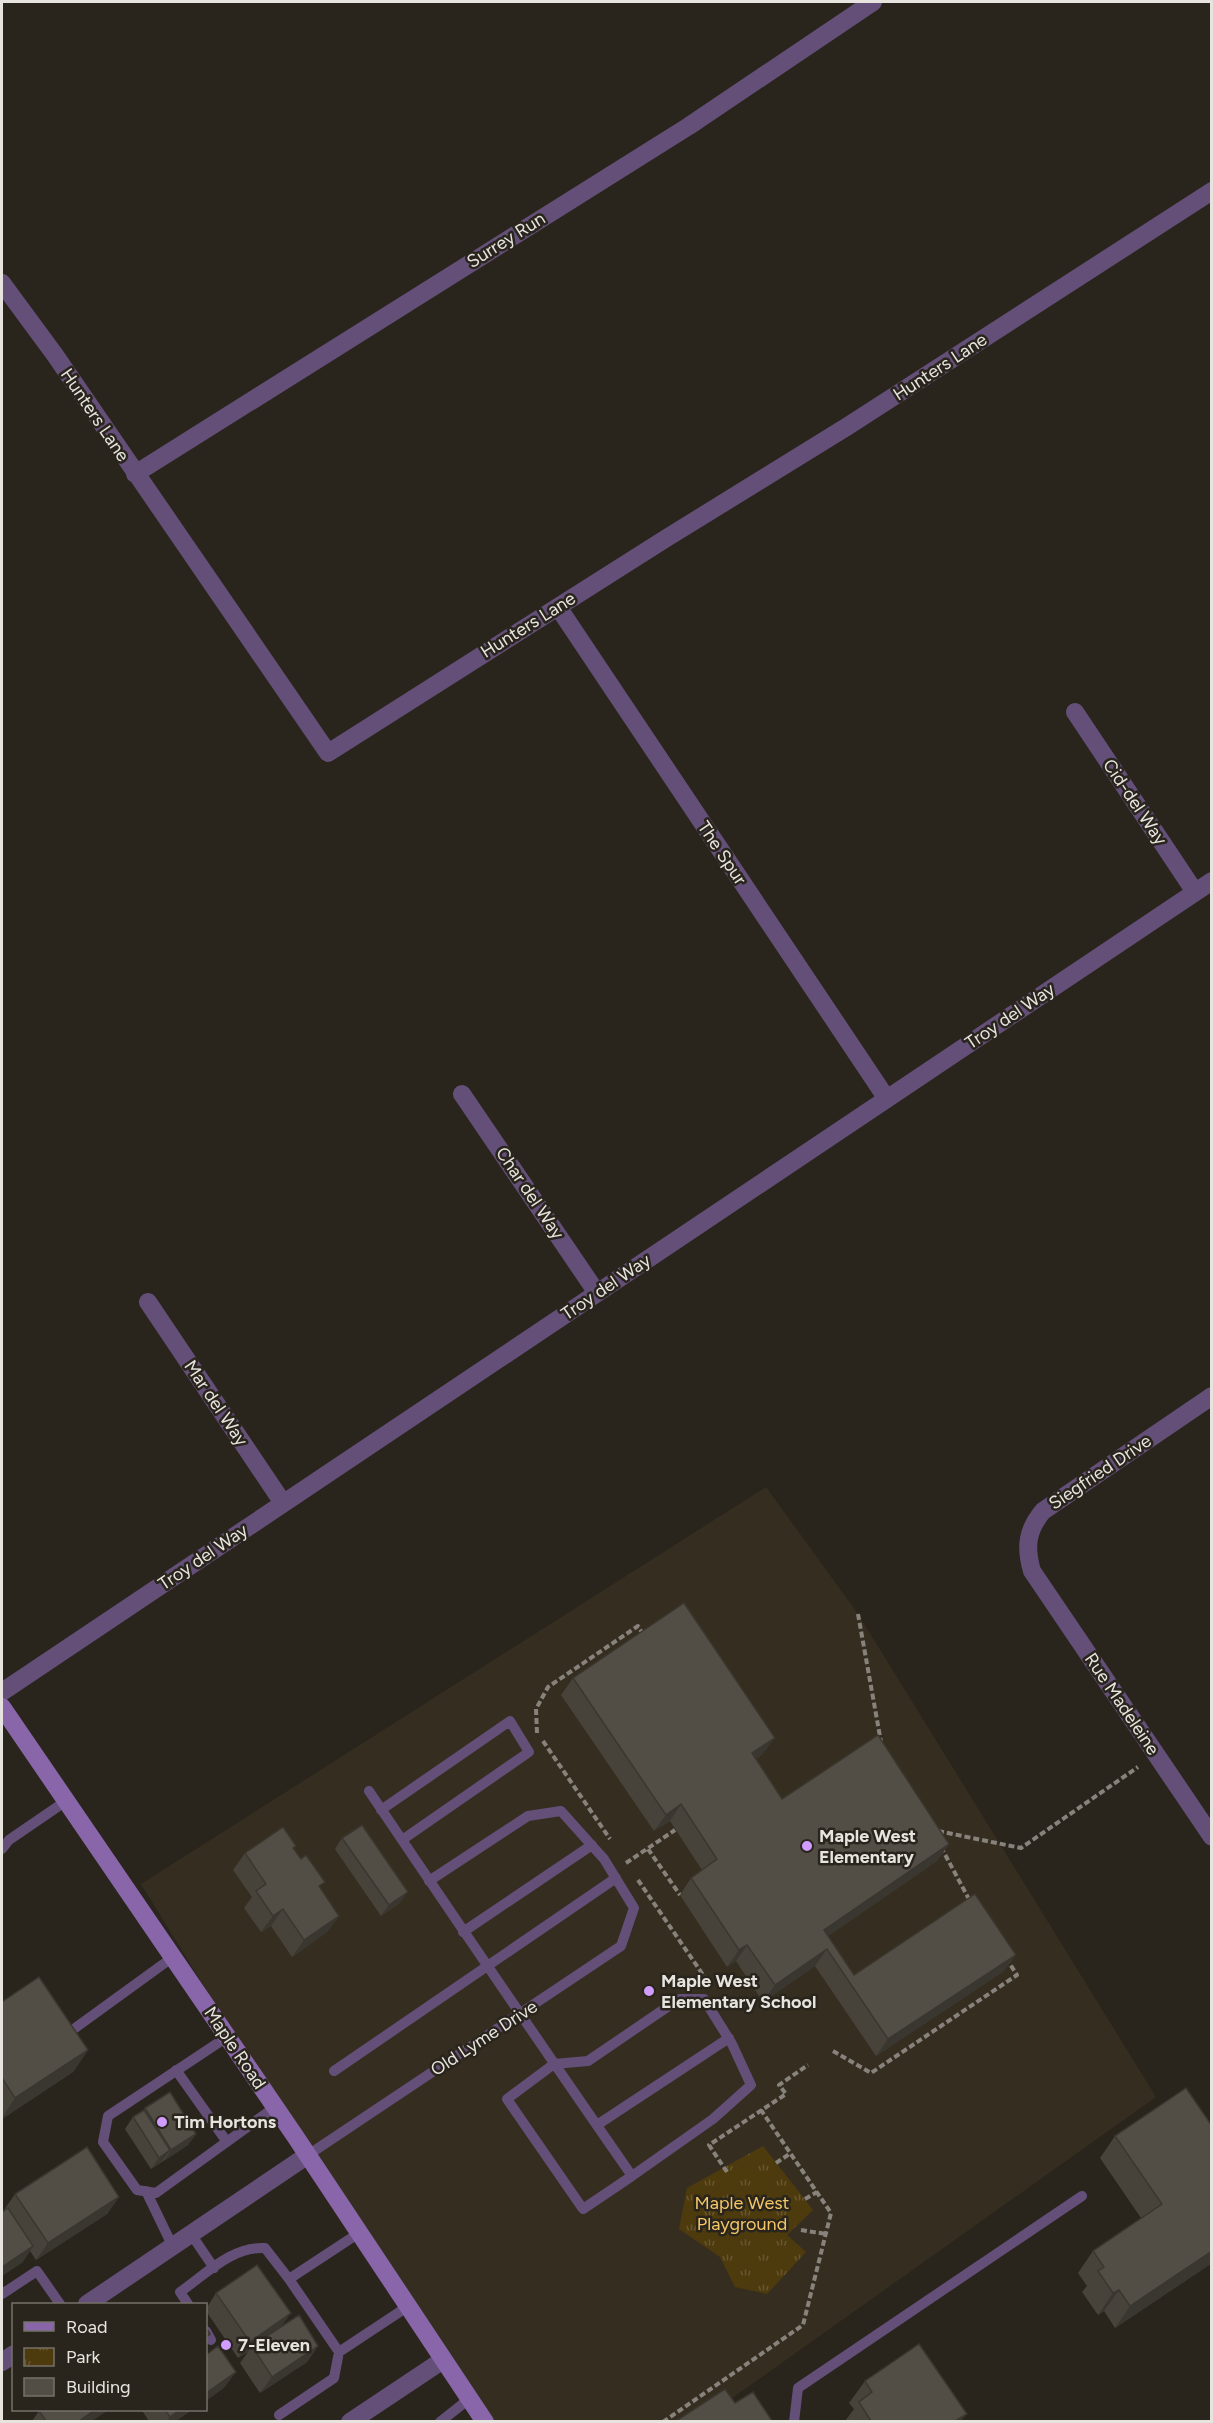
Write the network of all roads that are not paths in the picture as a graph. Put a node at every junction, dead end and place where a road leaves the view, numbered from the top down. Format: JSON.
{"nodes":[{"id":1,"x":873,"y":2,"type":"edge"},
{"id":2,"x":1212,"y":191,"type":"edge"},
{"id":3,"x":2,"y":283,"type":"edge"},
{"id":4,"x":135,"y":474,"type":"junction"},
{"id":5,"x":558,"y":607,"type":"junction"},
{"id":6,"x":1075,"y":712,"type":"dead end"},
{"id":7,"x":1212,"y":881,"type":"edge"},
{"id":8,"x":1195,"y":892,"type":"junction"},
{"id":9,"x":462,"y":1094,"type":"dead end"},
{"id":10,"x":887,"y":1099,"type":"junction"},
{"id":11,"x":597,"y":1293,"type":"junction"},
{"id":12,"x":148,"y":1302,"type":"dead end"},
{"id":13,"x":1212,"y":1396,"type":"edge"},
{"id":14,"x":284,"y":1503,"type":"junction"},
{"id":15,"x":1032,"y":1571,"type":"joint"},
{"id":16,"x":2,"y":1692,"type":"edge"},
{"id":17,"x":2,"y":1707,"type":"edge"},
{"id":18,"x":369,"y":1791,"type":"dead end"},
{"id":19,"x":66,"y":1801,"type":"junction"},
{"id":20,"x":381,"y":1809,"type":"junction"},
{"id":21,"x":1212,"y":1837,"type":"edge"},
{"id":22,"x":402,"y":1840,"type":"junction"},
{"id":23,"x":592,"y":1845,"type":"junction"},
{"id":24,"x":2,"y":1849,"type":"edge"},
{"id":25,"x":616,"y":1878,"type":"junction"},
{"id":26,"x":429,"y":1881,"type":"junction"},
{"id":27,"x":463,"y":1932,"type":"junction"},
{"id":28,"x":173,"y":1957,"type":"junction"},
{"id":29,"x":487,"y":1967,"type":"junction"},
{"id":30,"x":519,"y":2015,"type":"junction"},
{"id":31,"x":70,"y":2031,"type":"edge"},
{"id":32,"x":227,"y":2037,"type":"junction"},
{"id":33,"x":729,"y":2038,"type":"junction"},
{"id":34,"x":554,"y":2064,"type":"junction"},
{"id":35,"x":176,"y":2070,"type":"junction"},
{"id":36,"x":334,"y":2071,"type":"dead end"},
{"id":37,"x":275,"y":2108,"type":"junction"},
{"id":38,"x":597,"y":2125,"type":"junction"},
{"id":39,"x":226,"y":2142,"type":"junction"},
{"id":40,"x":308,"y":2155,"type":"junction"},
{"id":41,"x":632,"y":2176,"type":"junction"},
{"id":42,"x":146,"y":2191,"type":"junction"},
{"id":43,"x":1082,"y":2196,"type":"dead end"},
{"id":44,"x":359,"y":2233,"type":"junction"},
{"id":45,"x":191,"y":2234,"type":"junction"},
{"id":46,"x":173,"y":2247,"type":"junction"},
{"id":47,"x":214,"y":2268,"type":"junction"},
{"id":48,"x":289,"y":2279,"type":"junction"},
{"id":49,"x":2,"y":2294,"type":"edge"},
{"id":50,"x":59,"y":2303,"type":"edge"},
{"id":51,"x":89,"y":2303,"type":"edge"},
{"id":52,"x":187,"y":2303,"type":"edge"},
{"id":53,"x":407,"y":2307,"type":"junction"},
{"id":54,"x":339,"y":2352,"type":"junction"},
{"id":55,"x":443,"y":2360,"type":"junction"},
{"id":56,"x":469,"y":2399,"type":"junction"},
{"id":57,"x":279,"y":2415,"type":"dead end"},
{"id":58,"x":350,"y":2421,"type":"edge"},
{"id":59,"x":440,"y":2421,"type":"edge"},
{"id":60,"x":485,"y":2421,"type":"edge"},
{"id":61,"x":794,"y":2421,"type":"edge"}],
"edges":[{"from":1,"to":4,"type":"street","name":"Surrey Run"},
{"from":2,"to":5,"type":"street","name":"Hunters Lane"},
{"from":3,"to":4,"type":"street","name":"Hunters Lane"},
{"from":4,"to":5,"type":"street","name":"Hunters Lane"},
{"from":5,"to":10,"type":"street","name":"The Spur"},
{"from":6,"to":8,"type":"street","name":"Cid-del Way"},
{"from":7,"to":8,"type":"street","name":"Troy del Way"},
{"from":8,"to":10,"type":"street","name":"Troy del Way"},
{"from":9,"to":11,"type":"street","name":"Char del Way"},
{"from":10,"to":11,"type":"street","name":"Troy del Way"},
{"from":11,"to":14,"type":"street","name":"Troy del Way"},
{"from":12,"to":14,"type":"street","name":"Mar del Way"},
{"from":13,"to":15,"type":"street","name":"Siegfried Drive"},
{"from":14,"to":16,"type":"street","name":"Troy del Way"},
{"from":15,"to":21,"type":"street","name":"Rue Madeleine"},
{"from":17,"to":19,"type":"main road","name":"Maple Road"},
{"from":18,"to":20,"type":"lane"},
{"from":19,"to":24,"type":"lane"},
{"from":19,"to":28,"type":"main road","name":"Maple Road"},
{"from":20,"to":22,"type":"lane"},
{"from":20,"to":22,"type":"lane"},
{"from":22,"to":26,"type":"lane"},
{"from":23,"to":25,"type":"lane","name":"Old Lyme Drive"},
{"from":23,"to":26,"type":"lane","name":"Old Lyme Drive"},
{"from":23,"to":27,"type":"lane"},
{"from":25,"to":29,"type":"lane"},
{"from":25,"to":30,"type":"lane","name":"Old Lyme Drive"},
{"from":26,"to":27,"type":"lane"},
{"from":27,"to":29,"type":"lane"},
{"from":28,"to":31,"type":"lane"},
{"from":28,"to":32,"type":"main road","name":"Maple Road"},
{"from":29,"to":30,"type":"lane"},
{"from":29,"to":36,"type":"lane"},
{"from":30,"to":34,"type":"lane"},
{"from":30,"to":40,"type":"lane","name":"Old Lyme Drive"},
{"from":32,"to":35,"type":"lane"},
{"from":32,"to":37,"type":"main road","name":"Maple Road"},
{"from":33,"to":34,"type":"lane"},
{"from":33,"to":38,"type":"lane"},
{"from":33,"to":41,"type":"lane"},
{"from":34,"to":38,"type":"lane"},
{"from":34,"to":41,"type":"lane"},
{"from":35,"to":39,"type":"lane"},
{"from":35,"to":42,"type":"lane"},
{"from":37,"to":39,"type":"lane"},
{"from":37,"to":40,"type":"main road","name":"Maple Road"},
{"from":38,"to":41,"type":"lane"},
{"from":39,"to":42,"type":"lane"},
{"from":40,"to":44,"type":"main road","name":"Maple Road"},
{"from":40,"to":45,"type":"street","name":"Old Lyme Drive"},
{"from":42,"to":46,"type":"lane"},
{"from":43,"to":61,"type":"lane"},
{"from":44,"to":48,"type":"lane"},
{"from":44,"to":53,"type":"main road","name":"Maple Road"},
{"from":45,"to":46,"type":"street","name":"Old Lyme Drive"},
{"from":45,"to":47,"type":"lane"},
{"from":46,"to":51,"type":"street","name":"Old Lyme Drive"},
{"from":47,"to":48,"type":"lane"},
{"from":47,"to":52,"type":"lane"},
{"from":48,"to":54,"type":"lane"},
{"from":49,"to":50,"type":"lane"},
{"from":53,"to":54,"type":"lane"},
{"from":53,"to":55,"type":"main road","name":"Maple Road"},
{"from":54,"to":57,"type":"lane"},
{"from":55,"to":56,"type":"main road","name":"Maple Road"},
{"from":55,"to":58,"type":"street"},
{"from":56,"to":59,"type":"lane"},
{"from":56,"to":60,"type":"main road","name":"Maple Road"}]}
